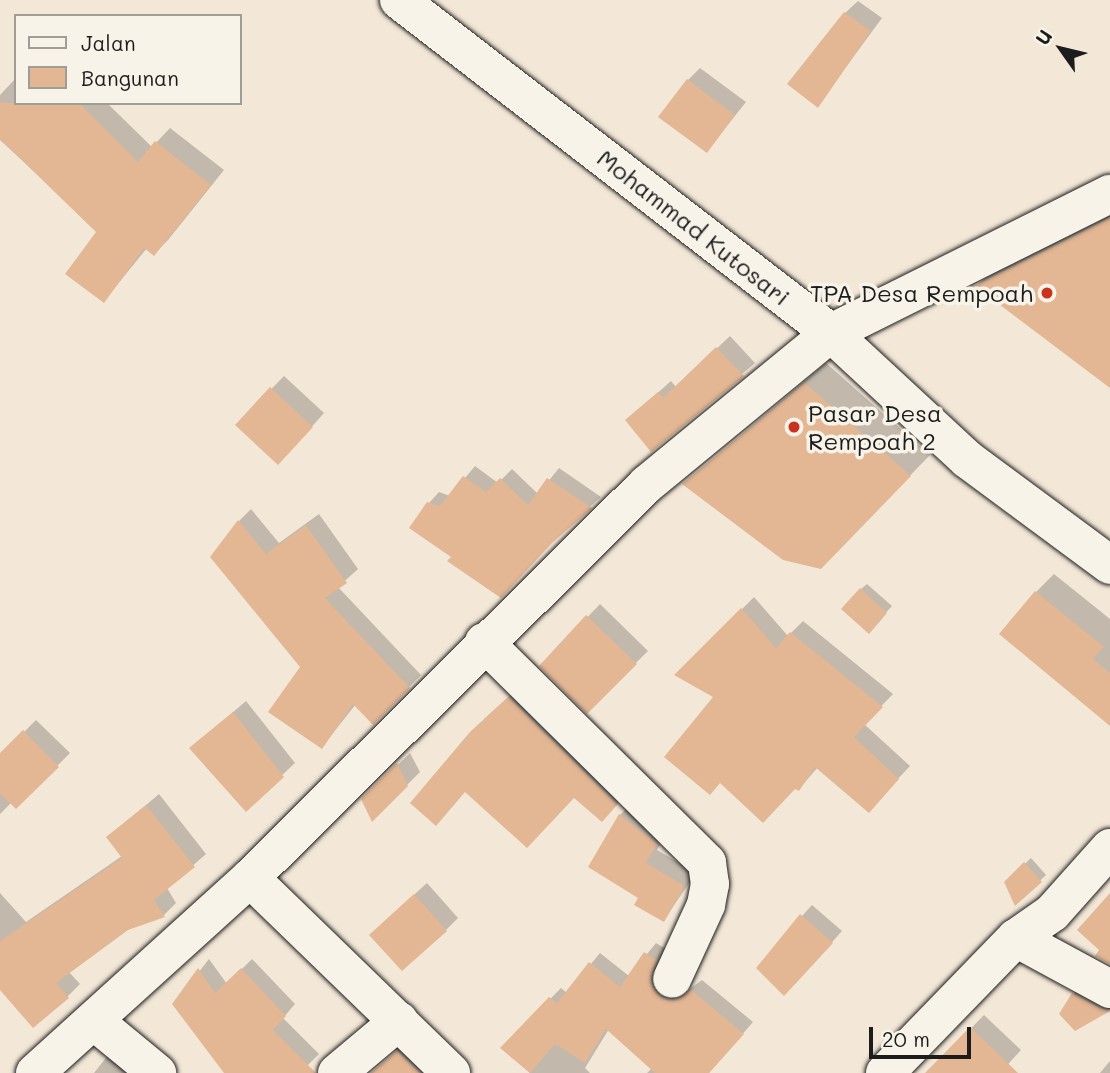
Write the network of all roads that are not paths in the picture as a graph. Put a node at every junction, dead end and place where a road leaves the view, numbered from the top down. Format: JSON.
{"nodes":[{"id":1,"x":396,"y":1,"type":"edge"},
{"id":2,"x":1110,"y":194,"type":"edge"},
{"id":3,"x":831,"y":333,"type":"junction"},
{"id":4,"x":1110,"y":565,"type":"edge"},
{"id":5,"x":484,"y":642,"type":"junction"},
{"id":6,"x":1110,"y":848,"type":"edge"},
{"id":7,"x":250,"y":878,"type":"junction"},
{"id":8,"x":1016,"y":938,"type":"junction"},
{"id":9,"x":672,"y":979,"type":"dead end"},
{"id":10,"x":1110,"y":989,"type":"edge"},
{"id":11,"x":94,"y":1021,"type":"junction"},
{"id":12,"x":399,"y":1021,"type":"junction"},
{"id":13,"x":35,"y":1073,"type":"edge"},
{"id":14,"x":157,"y":1073,"type":"edge"},
{"id":15,"x":337,"y":1073,"type":"edge"},
{"id":16,"x":451,"y":1073,"type":"edge"},
{"id":17,"x":885,"y":1073,"type":"edge"}],
"edges":[{"from":1,"to":3,"type":"street","name":"Mohammad Kutosari"},
{"from":2,"to":3,"type":"street"},
{"from":3,"to":4,"type":"street","name":"Mohammad Kutosari"},
{"from":3,"to":5,"type":"street"},
{"from":5,"to":7,"type":"street"},
{"from":5,"to":9,"type":"street"},
{"from":6,"to":8,"type":"street"},
{"from":7,"to":11,"type":"street"},
{"from":7,"to":12,"type":"street"},
{"from":8,"to":10,"type":"street"},
{"from":8,"to":17,"type":"street"},
{"from":11,"to":13,"type":"street"},
{"from":11,"to":14,"type":"street"},
{"from":12,"to":15,"type":"street"},
{"from":12,"to":16,"type":"street"}]}
